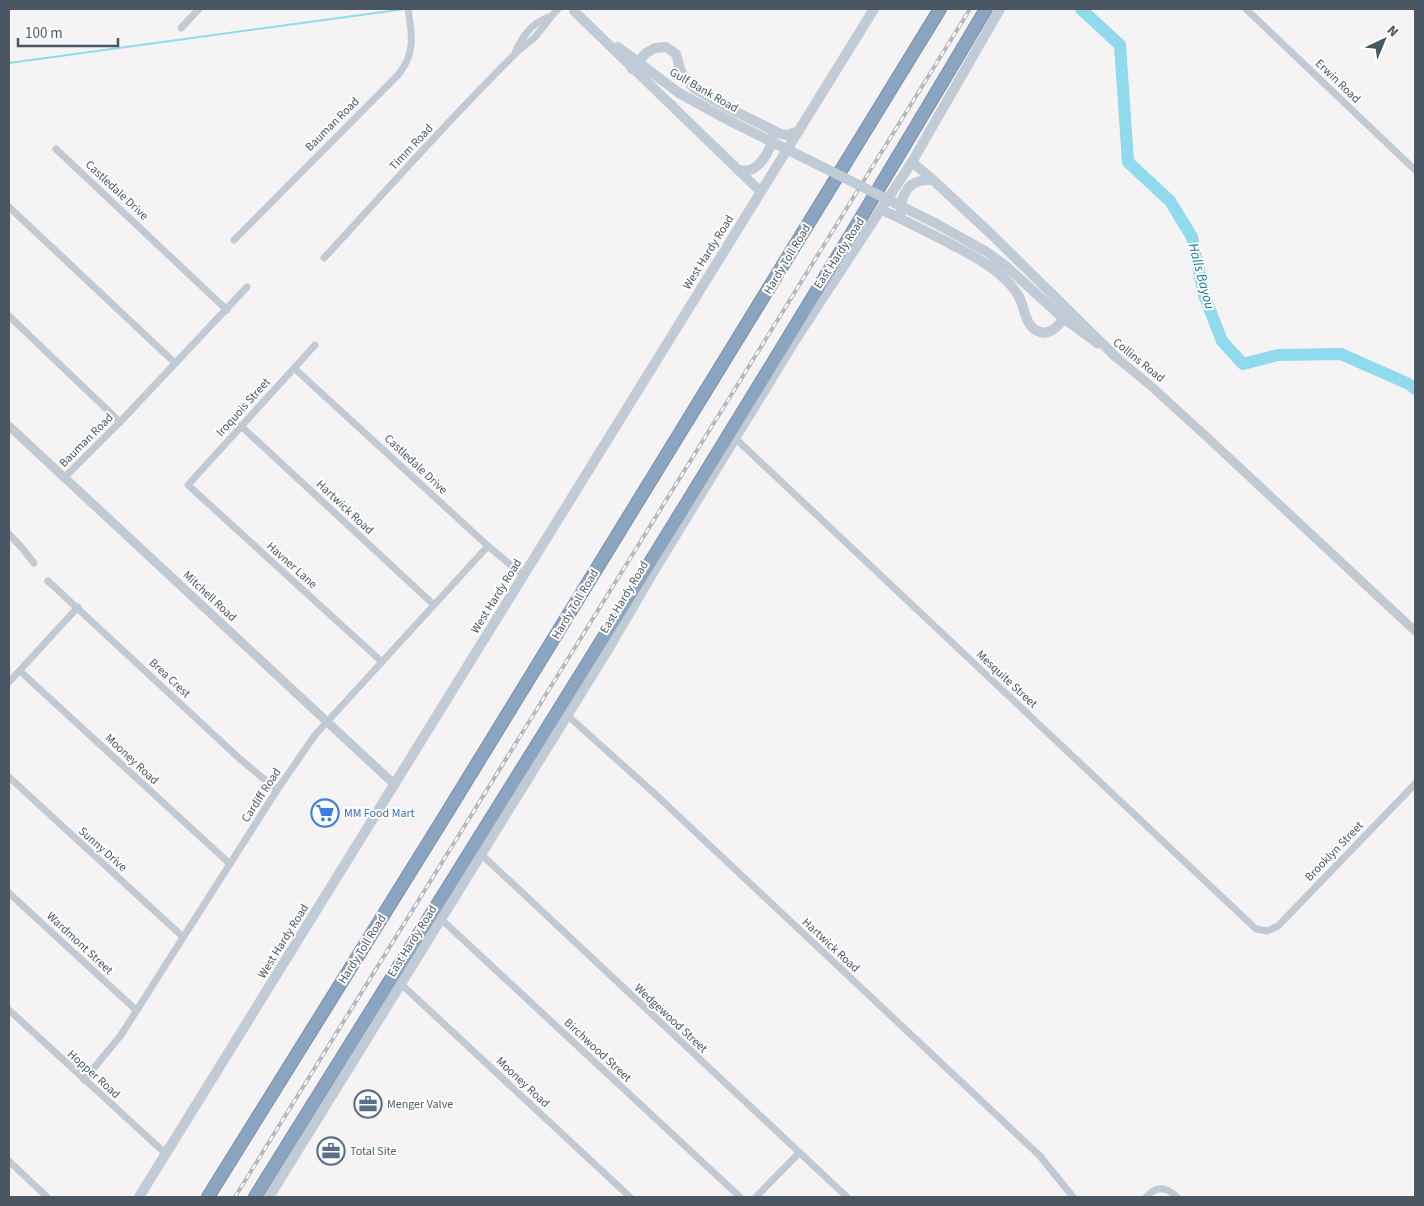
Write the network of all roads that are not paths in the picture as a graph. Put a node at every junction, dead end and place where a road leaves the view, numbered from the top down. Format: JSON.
{"nodes":[{"id":1,"x":199,"y":9,"type":"edge"},
{"id":2,"x":558,"y":9,"type":"edge"},
{"id":3,"x":874,"y":9,"type":"edge"},
{"id":4,"x":940,"y":9,"type":"edge"},
{"id":5,"x":986,"y":9,"type":"edge"},
{"id":6,"x":1000,"y":9,"type":"edge"},
{"id":7,"x":1246,"y":9,"type":"edge"},
{"id":8,"x":573,"y":10,"type":"edge"},
{"id":9,"x":408,"y":12,"type":"edge"},
{"id":10,"x":181,"y":28,"type":"dead end"},
{"id":11,"x":635,"y":65,"type":"junction"},
{"id":12,"x":770,"y":129,"type":"junction"},
{"id":13,"x":799,"y":130,"type":"junction"},
{"id":14,"x":56,"y":149,"type":"dead end"},
{"id":15,"x":912,"y":162,"type":"junction"},
{"id":16,"x":738,"y":170,"type":"junction"},
{"id":17,"x":1415,"y":170,"type":"edge"},
{"id":18,"x":933,"y":180,"type":"junction"},
{"id":19,"x":760,"y":192,"type":"junction"},
{"id":20,"x":9,"y":207,"type":"edge"},
{"id":21,"x":882,"y":210,"type":"junction"},
{"id":22,"x":910,"y":223,"type":"junction"},
{"id":23,"x":234,"y":240,"type":"dead end"},
{"id":24,"x":324,"y":258,"type":"dead end"},
{"id":25,"x":247,"y":287,"type":"dead end"},
{"id":26,"x":227,"y":310,"type":"junction"},
{"id":27,"x":9,"y":316,"type":"edge"},
{"id":28,"x":1067,"y":316,"type":"junction"},
{"id":29,"x":315,"y":345,"type":"dead end"},
{"id":30,"x":1117,"y":358,"type":"joint"},
{"id":31,"x":175,"y":363,"type":"junction"},
{"id":32,"x":294,"y":368,"type":"junction"},
{"id":33,"x":120,"y":422,"type":"junction"},
{"id":34,"x":9,"y":426,"type":"edge"},
{"id":35,"x":241,"y":426,"type":"junction"},
{"id":36,"x":735,"y":438,"type":"junction"},
{"id":37,"x":64,"y":478,"type":"junction"},
{"id":38,"x":188,"y":485,"type":"joint"},
{"id":39,"x":9,"y":536,"type":"edge"},
{"id":40,"x":488,"y":546,"type":"junction"},
{"id":41,"x":34,"y":563,"type":"dead end"},
{"id":42,"x":524,"y":576,"type":"junction"},
{"id":43,"x":48,"y":580,"type":"dead end"},
{"id":44,"x":434,"y":604,"type":"junction"},
{"id":45,"x":78,"y":607,"type":"junction"},
{"id":46,"x":1415,"y":631,"type":"edge"},
{"id":47,"x":382,"y":662,"type":"junction"},
{"id":48,"x":20,"y":670,"type":"junction"},
{"id":49,"x":9,"y":682,"type":"edge"},
{"id":50,"x":567,"y":715,"type":"junction"},
{"id":51,"x":327,"y":722,"type":"junction"},
{"id":52,"x":9,"y":777,"type":"edge"},
{"id":53,"x":394,"y":784,"type":"junction"},
{"id":54,"x":1415,"y":784,"type":"edge"},
{"id":55,"x":277,"y":790,"type":"junction"},
{"id":56,"x":481,"y":854,"type":"junction"},
{"id":57,"x":230,"y":864,"type":"junction"},
{"id":58,"x":9,"y":893,"type":"edge"},
{"id":59,"x":441,"y":919,"type":"junction"},
{"id":60,"x":1267,"y":931,"type":"joint"},
{"id":61,"x":183,"y":937,"type":"junction"},
{"id":62,"x":400,"y":983,"type":"junction"},
{"id":63,"x":9,"y":1010,"type":"edge"},
{"id":64,"x":136,"y":1010,"type":"junction"},
{"id":65,"x":84,"y":1080,"type":"junction"},
{"id":66,"x":799,"y":1153,"type":"junction"},
{"id":67,"x":166,"y":1154,"type":"junction"},
{"id":68,"x":9,"y":1161,"type":"edge"},
{"id":69,"x":47,"y":1197,"type":"edge"},
{"id":70,"x":138,"y":1197,"type":"edge"},
{"id":71,"x":208,"y":1197,"type":"edge"},
{"id":72,"x":255,"y":1197,"type":"edge"},
{"id":73,"x":269,"y":1197,"type":"edge"},
{"id":74,"x":630,"y":1197,"type":"edge"},
{"id":75,"x":740,"y":1197,"type":"edge"},
{"id":76,"x":756,"y":1197,"type":"edge"},
{"id":77,"x":847,"y":1197,"type":"edge"},
{"id":78,"x":1073,"y":1197,"type":"edge"},
{"id":79,"x":1146,"y":1197,"type":"edge"},
{"id":80,"x":1177,"y":1197,"type":"edge"}],
"edges":[{"from":1,"to":10,"type":"street"},
{"from":2,"to":24,"type":"street","name":"Timm Road"},
{"from":3,"to":13,"type":"main road","name":"West Hardy Road"},
{"from":4,"to":71,"type":"highway","name":"Hardy Toll Road"},
{"from":5,"to":72,"type":"highway"},
{"from":6,"to":15,"type":"main road","name":"East Hardy Road"},
{"from":7,"to":17,"type":"street","name":"Erwin Road"},
{"from":8,"to":11,"type":"main road"},
{"from":9,"to":23,"type":"street","name":"Bauman Road"},
{"from":11,"to":12,"type":"main road"},
{"from":11,"to":16,"type":"main road"},
{"from":11,"to":28,"type":"main road","name":"Gulf Bank Road","bridge":true},
{"from":12,"to":13,"type":"main road"},
{"from":12,"to":16,"type":"main road"},
{"from":13,"to":19,"type":"main road","name":"West Hardy Road"},
{"from":14,"to":26,"type":"street","name":"Castledale Drive"},
{"from":15,"to":18,"type":"main road"},
{"from":15,"to":21,"type":"main road","name":"East Hardy Road"},
{"from":16,"to":19,"type":"main road"},
{"from":18,"to":22,"type":"main road"},
{"from":18,"to":28,"type":"main road"},
{"from":19,"to":42,"type":"main road","name":"West Hardy Road"},
{"from":20,"to":31,"type":"street"},
{"from":21,"to":22,"type":"main road"},
{"from":21,"to":36,"type":"main road","name":"East Hardy Road"},
{"from":22,"to":28,"type":"main road"},
{"from":25,"to":26,"type":"street","name":"Bauman Road"},
{"from":26,"to":31,"type":"street","name":"Bauman Road"},
{"from":27,"to":33,"type":"street"},
{"from":28,"to":30,"type":"main road"},
{"from":29,"to":32,"type":"street","name":"Iroquois Street"},
{"from":30,"to":46,"type":"street","name":"Collins Road"},
{"from":31,"to":33,"type":"street","name":"Bauman Road"},
{"from":32,"to":35,"type":"street","name":"Iroquois Street"},
{"from":32,"to":40,"type":"street","name":"Castledale Drive"},
{"from":33,"to":37,"type":"street","name":"Bauman Road"},
{"from":34,"to":37,"type":"street","name":"Mitchell Road"},
{"from":35,"to":38,"type":"street","name":"Iroquois Street"},
{"from":35,"to":44,"type":"street","name":"Hartwick Road"},
{"from":36,"to":50,"type":"main road","name":"East Hardy Road"},
{"from":36,"to":60,"type":"street","name":"Mesquite Street"},
{"from":37,"to":51,"type":"street","name":"Mitchell Road"},
{"from":38,"to":47,"type":"street","name":"Havner Lane"},
{"from":39,"to":41,"type":"street"},
{"from":40,"to":42,"type":"street","name":"Castledale Drive"},
{"from":40,"to":44,"type":"street","name":"Cardiff Road"},
{"from":42,"to":53,"type":"main road","name":"West Hardy Road"},
{"from":43,"to":45,"type":"street","name":"Brea Crest"},
{"from":44,"to":47,"type":"street","name":"Cardiff Road"},
{"from":45,"to":48,"type":"street"},
{"from":45,"to":55,"type":"street","name":"Brea Crest"},
{"from":47,"to":51,"type":"street","name":"Cardiff Road"},
{"from":48,"to":49,"type":"street"},
{"from":48,"to":57,"type":"street","name":"Mooney Road"},
{"from":50,"to":56,"type":"main road","name":"East Hardy Road"},
{"from":50,"to":78,"type":"street","name":"Hartwick Road"},
{"from":51,"to":53,"type":"street","name":"Mitchell Road"},
{"from":51,"to":55,"type":"street","name":"Cardiff Road"},
{"from":52,"to":61,"type":"street","name":"Sunny Drive"},
{"from":53,"to":67,"type":"main road","name":"West Hardy Road"},
{"from":54,"to":60,"type":"street","name":"Brooklyn Street"},
{"from":55,"to":57,"type":"street","name":"Cardiff Road"},
{"from":56,"to":59,"type":"main road","name":"East Hardy Road"},
{"from":56,"to":66,"type":"street","name":"Wedgewood Street"},
{"from":57,"to":61,"type":"street","name":"Cardiff Road"},
{"from":58,"to":64,"type":"street","name":"Wardmont Street"},
{"from":59,"to":62,"type":"main road","name":"East Hardy Road"},
{"from":59,"to":75,"type":"street","name":"Birchwood Street"},
{"from":61,"to":64,"type":"street","name":"Cardiff Road"},
{"from":62,"to":73,"type":"main road","name":"East Hardy Road"},
{"from":62,"to":74,"type":"street","name":"Mooney Road"},
{"from":63,"to":65,"type":"street","name":"Hopper Road"},
{"from":64,"to":65,"type":"street","name":"Cardiff Road"},
{"from":65,"to":67,"type":"street","name":"Hopper Road"},
{"from":66,"to":76,"type":"street"},
{"from":66,"to":77,"type":"street","name":"Wedgewood Street"},
{"from":67,"to":70,"type":"main road","name":"West Hardy Road"},
{"from":68,"to":69,"type":"street"},
{"from":79,"to":80,"type":"street"}]}
